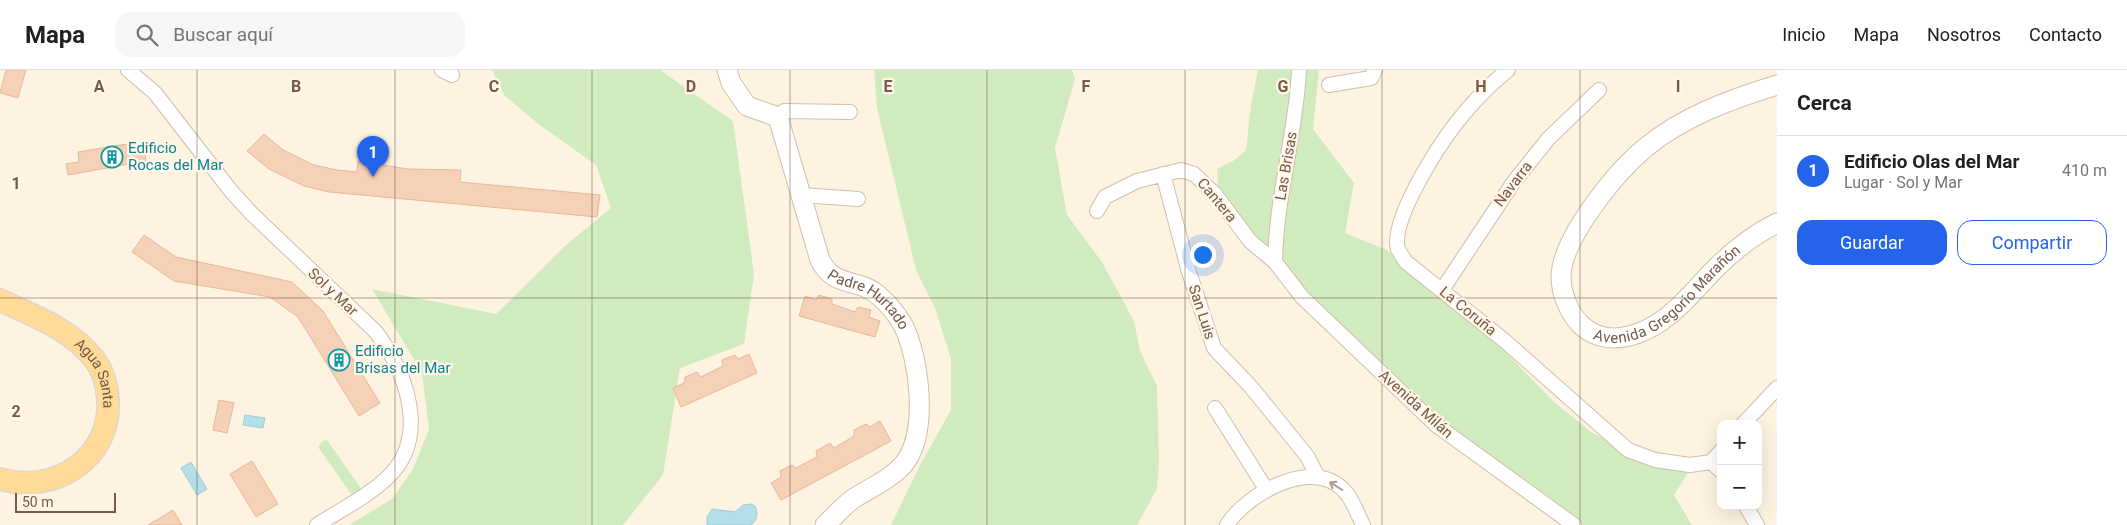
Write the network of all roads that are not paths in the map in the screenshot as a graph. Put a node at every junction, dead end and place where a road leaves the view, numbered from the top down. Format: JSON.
{"nodes":[{"id":1,"x":128,"y":70,"type":"edge"},
{"id":2,"x":727,"y":70,"type":"edge"},
{"id":3,"x":1299,"y":70,"type":"edge"},
{"id":4,"x":1375,"y":70,"type":"edge"},
{"id":5,"x":1508,"y":70,"type":"edge"},
{"id":6,"x":1329,"y":85,"type":"dead end"},
{"id":7,"x":1777,"y":85,"type":"edge"},
{"id":8,"x":1599,"y":90,"type":"dead end"},
{"id":9,"x":850,"y":112,"type":"dead end"},
{"id":10,"x":778,"y":117,"type":"junction"},
{"id":11,"x":1163,"y":174,"type":"junction"},
{"id":12,"x":802,"y":195,"type":"junction"},
{"id":13,"x":858,"y":199,"type":"dead end"},
{"id":14,"x":1097,"y":211,"type":"dead end"},
{"id":15,"x":1777,"y":223,"type":"edge"},
{"id":16,"x":1275,"y":262,"type":"junction"},
{"id":17,"x":1442,"y":290,"type":"junction"},
{"id":18,"x":0,"y":300,"type":"edge"},
{"id":19,"x":1777,"y":388,"type":"edge"},
{"id":20,"x":1215,"y":408,"type":"dead end"},
{"id":21,"x":1747,"y":420,"type":"edge"},
{"id":22,"x":1716,"y":467,"type":"edge"},
{"id":23,"x":1318,"y":477,"type":"junction"},
{"id":24,"x":0,"y":479,"type":"edge"},
{"id":25,"x":1266,"y":489,"type":"junction"},
{"id":26,"x":1748,"y":510,"type":"edge"},
{"id":27,"x":317,"y":525,"type":"edge"},
{"id":28,"x":825,"y":525,"type":"edge"},
{"id":29,"x":1227,"y":525,"type":"edge"},
{"id":30,"x":1363,"y":525,"type":"edge"},
{"id":31,"x":1574,"y":525,"type":"edge"},
{"id":32,"x":1757,"y":525,"type":"edge"}],
"edges":[{"from":1,"to":27,"type":"street","name":"Sol y Mar"},
{"from":2,"to":10,"type":"street"},
{"from":3,"to":16,"type":"street","name":"Las Brisas"},
{"from":4,"to":6,"type":"street"},
{"from":5,"to":17,"type":"street","name":"La Coruña"},
{"from":7,"to":15,"type":"street","name":"Avenida Gregorio Marañón"},
{"from":8,"to":17,"type":"street","name":"Navarra"},
{"from":9,"to":10,"type":"street"},
{"from":10,"to":12,"type":"street","name":"Padre Hurtado"},
{"from":11,"to":14,"type":"street","name":"Cantera"},
{"from":11,"to":16,"type":"street","name":"Cantera"},
{"from":11,"to":23,"type":"street","name":"San Luis"},
{"from":12,"to":13,"type":"street"},
{"from":12,"to":28,"type":"street","name":"Padre Hurtado"},
{"from":16,"to":31,"type":"street","name":"Avenida Milán"},
{"from":17,"to":22,"type":"street","name":"La Coruña"},
{"from":18,"to":24,"type":"main road","name":"Agua Santa"},
{"from":19,"to":21,"type":"street"},
{"from":20,"to":25,"type":"street"},
{"from":23,"to":25,"type":"street"},
{"from":30,"to":23,"type":"street","one_way":true},
{"from":25,"to":29,"type":"street"},
{"from":26,"to":32,"type":"street"}]}
